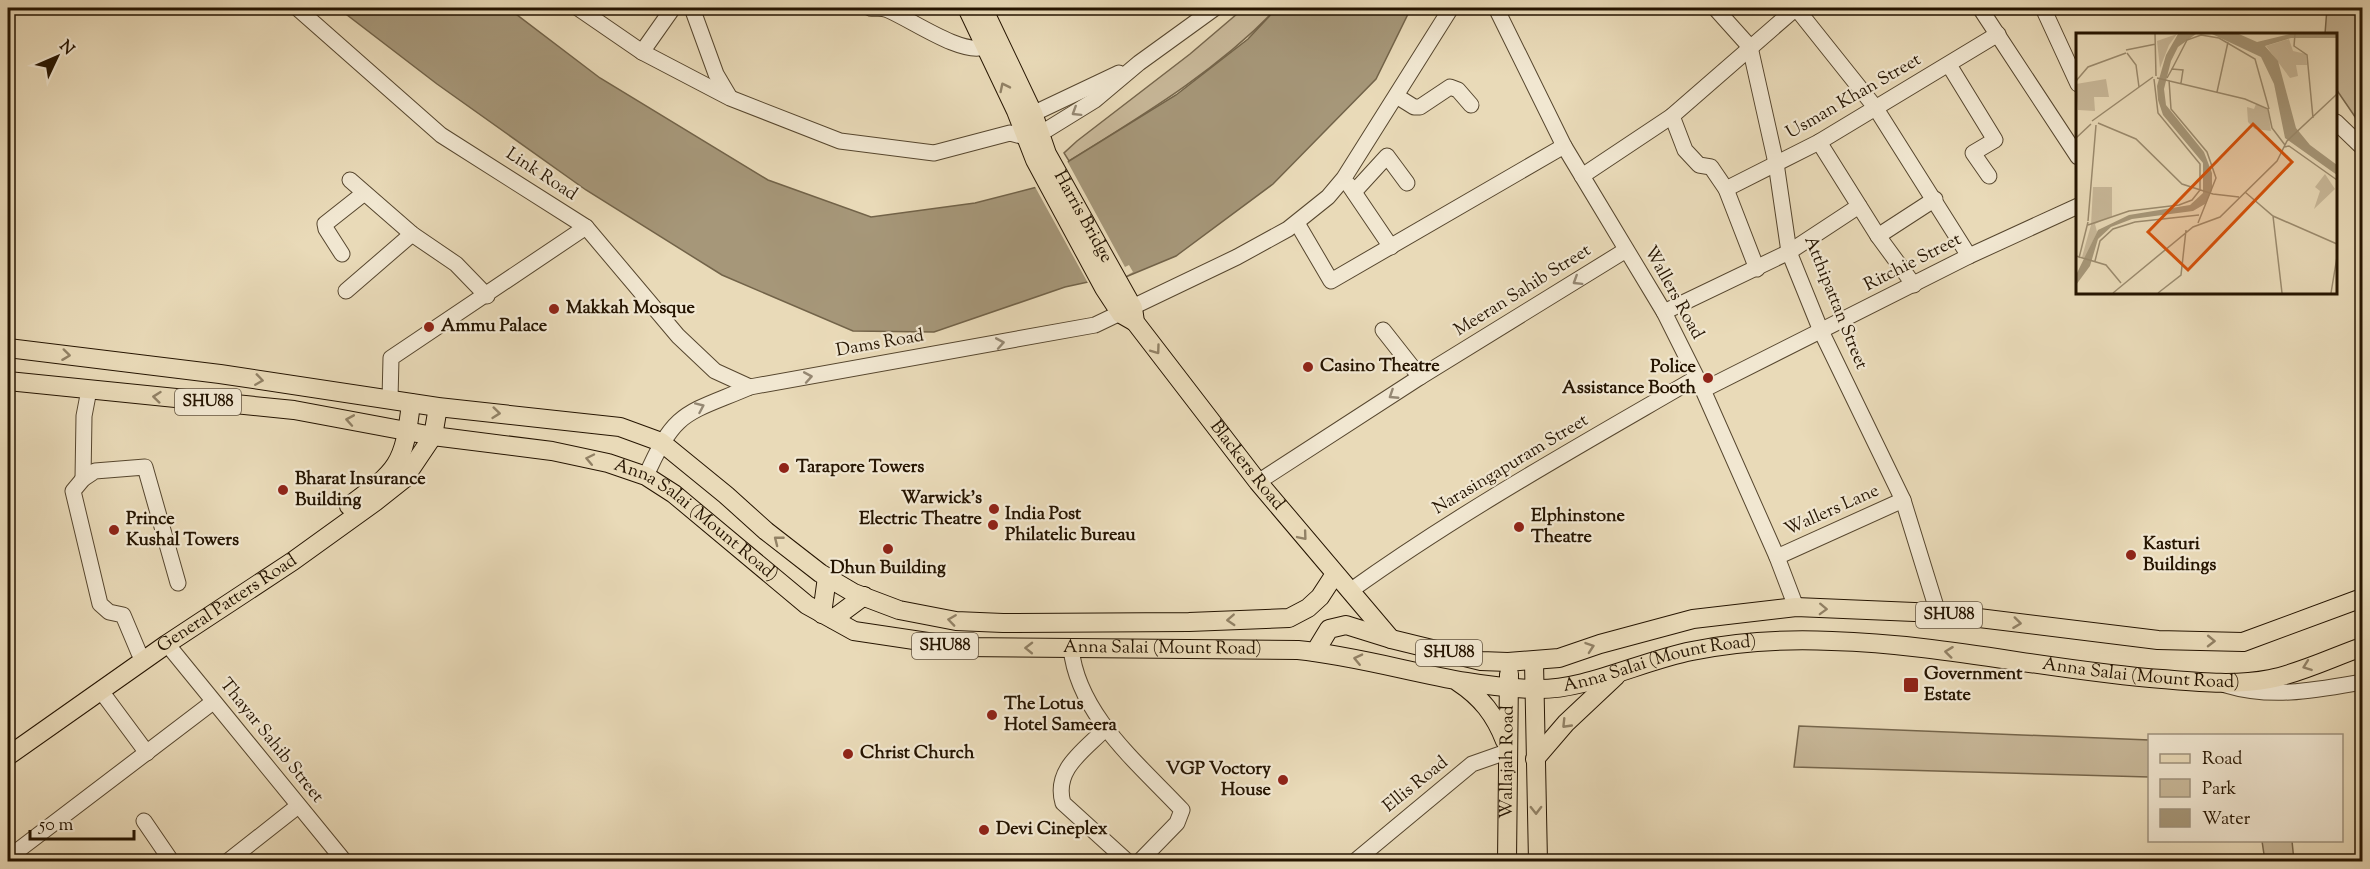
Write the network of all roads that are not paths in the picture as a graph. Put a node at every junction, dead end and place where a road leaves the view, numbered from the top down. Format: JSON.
{"nodes":[{"id":1,"x":297,"y":8,"type":"edge"},
{"id":2,"x":578,"y":8,"type":"edge"},
{"id":3,"x":673,"y":8,"type":"edge"},
{"id":4,"x":692,"y":8,"type":"edge"},
{"id":5,"x":870,"y":8,"type":"edge"},
{"id":6,"x":967,"y":8,"type":"edge"},
{"id":7,"x":983,"y":8,"type":"edge"},
{"id":8,"x":1215,"y":8,"type":"edge"},
{"id":9,"x":1451,"y":8,"type":"edge"},
{"id":10,"x":1496,"y":8,"type":"edge"},
{"id":11,"x":1715,"y":8,"type":"edge"},
{"id":12,"x":1796,"y":8,"type":"edge"},
{"id":13,"x":1980,"y":8,"type":"edge"},
{"id":14,"x":2043,"y":8,"type":"edge"},
{"id":15,"x":1998,"y":34,"type":"junction"},
{"id":16,"x":984,"y":47,"type":"junction"},
{"id":17,"x":1750,"y":47,"type":"junction"},
{"id":18,"x":642,"y":52,"type":"junction"},
{"id":19,"x":1949,"y":65,"type":"junction"},
{"id":20,"x":2076,"y":80,"type":"edge"},
{"id":21,"x":1398,"y":97,"type":"junction"},
{"id":22,"x":730,"y":98,"type":"junction"},
{"id":23,"x":1471,"y":105,"type":"dead end"},
{"id":24,"x":1875,"y":107,"type":"junction"},
{"id":25,"x":1672,"y":116,"type":"junction"},
{"id":26,"x":2337,"y":123,"type":"edge"},
{"id":27,"x":1026,"y":128,"type":"junction"},
{"id":28,"x":1819,"y":142,"type":"junction"},
{"id":29,"x":1564,"y":146,"type":"junction"},
{"id":30,"x":2362,"y":147,"type":"edge"},
{"id":31,"x":2076,"y":154,"type":"edge"},
{"id":32,"x":1776,"y":163,"type":"junction"},
{"id":33,"x":1582,"y":176,"type":"junction"},
{"id":34,"x":1989,"y":176,"type":"dead end"},
{"id":35,"x":1344,"y":178,"type":"junction"},
{"id":36,"x":350,"y":180,"type":"dead end"},
{"id":37,"x":1407,"y":183,"type":"dead end"},
{"id":38,"x":1726,"y":189,"type":"junction"},
{"id":39,"x":1354,"y":192,"type":"junction"},
{"id":40,"x":363,"y":194,"type":"junction"},
{"id":41,"x":1935,"y":199,"type":"junction"},
{"id":42,"x":1859,"y":206,"type":"junction"},
{"id":43,"x":2076,"y":207,"type":"edge"},
{"id":44,"x":1297,"y":223,"type":"junction"},
{"id":45,"x":586,"y":227,"type":"junction"},
{"id":46,"x":412,"y":234,"type":"junction"},
{"id":47,"x":1878,"y":236,"type":"junction"},
{"id":48,"x":1390,"y":247,"type":"junction"},
{"id":49,"x":1626,"y":250,"type":"junction"},
{"id":50,"x":1789,"y":252,"type":"junction"},
{"id":51,"x":342,"y":254,"type":"dead end"},
{"id":52,"x":1968,"y":256,"type":"junction"},
{"id":53,"x":1757,"y":269,"type":"junction"},
{"id":54,"x":1110,"y":285,"type":"joint"},
{"id":55,"x":1914,"y":285,"type":"junction"},
{"id":56,"x":345,"y":291,"type":"dead end"},
{"id":57,"x":487,"y":296,"type":"junction"},
{"id":58,"x":1664,"y":312,"type":"junction"},
{"id":59,"x":1130,"y":315,"type":"junction"},
{"id":60,"x":1383,"y":330,"type":"dead end"},
{"id":61,"x":1821,"y":331,"type":"junction"},
{"id":62,"x":8,"y":348,"type":"edge"},
{"id":63,"x":1420,"y":377,"type":"junction"},
{"id":64,"x":8,"y":381,"type":"edge"},
{"id":65,"x":1700,"y":384,"type":"junction"},
{"id":66,"x":750,"y":387,"type":"junction"},
{"id":67,"x":89,"y":390,"type":"junction"},
{"id":68,"x":390,"y":399,"type":"junction"},
{"id":69,"x":411,"y":403,"type":"junction"},
{"id":70,"x":438,"y":406,"type":"junction"},
{"id":71,"x":408,"y":430,"type":"junction"},
{"id":72,"x":433,"y":436,"type":"junction"},
{"id":73,"x":661,"y":442,"type":"junction"},
{"id":74,"x":646,"y":476,"type":"junction"},
{"id":75,"x":83,"y":479,"type":"junction"},
{"id":76,"x":1258,"y":482,"type":"junction"},
{"id":77,"x":1903,"y":500,"type":"junction"},
{"id":78,"x":1777,"y":556,"type":"junction"},
{"id":79,"x":1335,"y":574,"type":"junction"},
{"id":80,"x":827,"y":577,"type":"junction"},
{"id":81,"x":178,"y":583,"type":"dead end"},
{"id":82,"x":1350,"y":591,"type":"junction"},
{"id":83,"x":864,"y":596,"type":"junction"},
{"id":84,"x":2362,"y":598,"type":"edge"},
{"id":85,"x":1796,"y":608,"type":"junction"},
{"id":86,"x":1938,"y":613,"type":"junction"},
{"id":87,"x":827,"y":616,"type":"junction"},
{"id":88,"x":1289,"y":618,"type":"junction"},
{"id":89,"x":1391,"y":639,"type":"junction"},
{"id":90,"x":167,"y":644,"type":"junction"},
{"id":91,"x":2362,"y":647,"type":"edge"},
{"id":92,"x":1071,"y":648,"type":"junction"},
{"id":93,"x":1306,"y":651,"type":"junction"},
{"id":94,"x":139,"y":653,"type":"junction"},
{"id":95,"x":1508,"y":662,"type":"junction"},
{"id":96,"x":1534,"y":662,"type":"junction"},
{"id":97,"x":1624,"y":669,"type":"junction"},
{"id":98,"x":1455,"y":681,"type":"junction"},
{"id":99,"x":2362,"y":682,"type":"edge"},
{"id":100,"x":2220,"y":683,"type":"junction"},
{"id":101,"x":1510,"y":686,"type":"junction"},
{"id":102,"x":1534,"y":690,"type":"junction"},
{"id":103,"x":101,"y":691,"type":"junction"},
{"id":104,"x":213,"y":702,"type":"junction"},
{"id":105,"x":1106,"y":728,"type":"junction"},
{"id":106,"x":8,"y":744,"type":"edge"},
{"id":107,"x":1509,"y":751,"type":"junction"},
{"id":108,"x":147,"y":753,"type":"junction"},
{"id":109,"x":8,"y":756,"type":"edge"},
{"id":110,"x":1535,"y":759,"type":"junction"},
{"id":111,"x":298,"y":806,"type":"junction"},
{"id":112,"x":144,"y":821,"type":"dead end"},
{"id":113,"x":8,"y":858,"type":"edge"},
{"id":114,"x":1359,"y":860,"type":"edge"},
{"id":115,"x":172,"y":861,"type":"edge"},
{"id":116,"x":227,"y":861,"type":"edge"},
{"id":117,"x":345,"y":861,"type":"edge"},
{"id":118,"x":1128,"y":861,"type":"edge"},
{"id":119,"x":1139,"y":861,"type":"edge"},
{"id":120,"x":1508,"y":861,"type":"edge"},
{"id":121,"x":1538,"y":861,"type":"edge"}],
"edges":[{"from":1,"to":45,"type":"street","name":"Link Road"},
{"from":2,"to":18,"type":"street"},
{"from":3,"to":18,"type":"street"},
{"from":4,"to":22,"type":"street"},
{"from":5,"to":16,"type":"street"},
{"from":6,"to":16,"type":"main road"},
{"from":7,"to":27,"type":"main road"},
{"from":8,"to":27,"type":"street"},
{"from":9,"to":21,"type":"street","name":"Dams Road"},
{"from":10,"to":29,"type":"street","name":"Wallers Road"},
{"from":11,"to":17,"type":"street","name":"Atthipattan Street"},
{"from":12,"to":17,"type":"street"},
{"from":12,"to":24,"type":"street"},
{"from":13,"to":15,"type":"street"},
{"from":14,"to":20,"type":"street"},
{"from":15,"to":19,"type":"street","name":"Usman Khan Street"},
{"from":15,"to":31,"type":"street"},
{"from":27,"to":16,"type":"main road","one_way":true},
{"from":17,"to":25,"type":"street"},
{"from":17,"to":32,"type":"street","name":"Atthipattan Street"},
{"from":18,"to":22,"type":"street"},
{"from":19,"to":24,"type":"street","name":"Usman Khan Street"},
{"from":19,"to":34,"type":"street"},
{"from":21,"to":23,"type":"street"},
{"from":21,"to":35,"type":"street","name":"Dams Road"},
{"from":22,"to":27,"type":"street"},
{"from":24,"to":28,"type":"street","name":"Usman Khan Street"},
{"from":24,"to":41,"type":"street"},
{"from":25,"to":33,"type":"street"},
{"from":25,"to":38,"type":"street"},
{"from":26,"to":30,"type":"street"},
{"from":27,"to":54,"type":"main road","name":"Harris Bridge"},
{"from":28,"to":32,"type":"street","name":"Usman Khan Street"},
{"from":28,"to":42,"type":"street"},
{"from":29,"to":33,"type":"street","name":"Wallers Road"},
{"from":29,"to":48,"type":"street"},
{"from":32,"to":38,"type":"street","name":"Usman Khan Street"},
{"from":32,"to":50,"type":"street","name":"Atthipattan Street"},
{"from":33,"to":49,"type":"street","name":"Wallers Road"},
{"from":35,"to":39,"type":"street"},
{"from":35,"to":44,"type":"street","name":"Dams Road"},
{"from":36,"to":40,"type":"street"},
{"from":37,"to":39,"type":"street"},
{"from":38,"to":53,"type":"street"},
{"from":39,"to":48,"type":"street"},
{"from":40,"to":46,"type":"street"},
{"from":40,"to":51,"type":"street"},
{"from":41,"to":47,"type":"street"},
{"from":41,"to":52,"type":"street"},
{"from":42,"to":47,"type":"street"},
{"from":42,"to":50,"type":"street"},
{"from":43,"to":52,"type":"street","name":"Ritchie Street"},
{"from":44,"to":48,"type":"street"},
{"from":44,"to":59,"type":"street","name":"Dams Road"},
{"from":45,"to":57,"type":"street"},
{"from":45,"to":66,"type":"street","name":"Link Road"},
{"from":46,"to":56,"type":"street"},
{"from":46,"to":57,"type":"street"},
{"from":47,"to":55,"type":"street"},
{"from":49,"to":58,"type":"street","name":"Wallers Road"},
{"from":49,"to":63,"type":"street","name":"Meeran Sahib Street","one_way":true},
{"from":50,"to":53,"type":"street"},
{"from":50,"to":61,"type":"street","name":"Atthipattan Street"},
{"from":52,"to":55,"type":"street","name":"Ritchie Street"},
{"from":53,"to":58,"type":"street"},
{"from":54,"to":59,"type":"main road","name":"Blackers Road"},
{"from":55,"to":61,"type":"street","name":"Ritchie Street"},
{"from":57,"to":68,"type":"street"},
{"from":58,"to":65,"type":"street","name":"Wallers Road"},
{"from":66,"to":59,"type":"street","name":"Dams Road","one_way":true},
{"from":59,"to":76,"type":"main road","name":"Blackers Road","one_way":true},
{"from":60,"to":63,"type":"street"},
{"from":61,"to":65,"type":"street","name":"Ritchie Street"},
{"from":61,"to":77,"type":"street","name":"Atthipattan Street"},
{"from":62,"to":68,"type":"main road","name":"Anna Salai (Mount Road)","number":"SHU88","one_way":true},
{"from":63,"to":76,"type":"street","name":"Meeran Sahib Street","one_way":true},
{"from":64,"to":67,"type":"main road","name":"Anna Salai (Mount Road)","number":"SHU88"},
{"from":65,"to":78,"type":"street","name":"Wallers Road"},
{"from":65,"to":82,"type":"street","name":"Narasingapuram Street"},
{"from":73,"to":66,"type":"street","name":"Dams Road","one_way":true},
{"from":71,"to":67,"type":"main road","name":"Anna Salai (Mount Road)","number":"SHU88","one_way":true},
{"from":67,"to":75,"type":"street"},
{"from":68,"to":69,"type":"main road","name":"Anna Salai (Mount Road)","number":"SHU88"},
{"from":69,"to":70,"type":"main road","name":"Anna Salai (Mount Road)","number":"SHU88"},
{"from":69,"to":71,"type":"main road","name":"General Patters Road"},
{"from":70,"to":72,"type":"main road"},
{"from":70,"to":73,"type":"main road","name":"Anna Salai (Mount Road)","number":"SHU88","one_way":true},
{"from":71,"to":72,"type":"main road","name":"Anna Salai (Mount Road)","number":"SHU88"},
{"from":71,"to":94,"type":"main road","name":"General Patters Road"},
{"from":74,"to":72,"type":"main road","name":"Anna Salai (Mount Road)","number":"SHU88","one_way":true},
{"from":72,"to":90,"type":"main road","name":"General Patters Road"},
{"from":73,"to":74,"type":"street","name":"Dams Road"},
{"from":80,"to":73,"type":"main road","name":"Anna Salai (Mount Road)","number":"SHU88","one_way":true},
{"from":74,"to":87,"type":"main road","name":"Anna Salai (Mount Road)","number":"SHU88"},
{"from":75,"to":81,"type":"street"},
{"from":75,"to":94,"type":"street"},
{"from":76,"to":79,"type":"main road","name":"Blackers Road","one_way":true},
{"from":77,"to":78,"type":"street","name":"Wallers Lane"},
{"from":77,"to":86,"type":"street","name":"Atthipattan Street"},
{"from":78,"to":85,"type":"street","name":"Wallers Road"},
{"from":79,"to":82,"type":"main road","name":"Blackers Road"},
{"from":79,"to":88,"type":"main road"},
{"from":80,"to":83,"type":"main road","name":"Anna Salai (Mount Road)","number":"SHU88"},
{"from":80,"to":87,"type":"main road"},
{"from":82,"to":89,"type":"main road","name":"Blackers Road"},
{"from":83,"to":87,"type":"main road"},
{"from":88,"to":83,"type":"main road","name":"Anna Salai (Mount Road)","number":"SHU88","one_way":true},
{"from":86,"to":84,"type":"main road","name":"Anna Salai (Mount Road)","number":"SHU88","one_way":true},
{"from":85,"to":86,"type":"main road","name":"Anna Salai (Mount Road)","number":"SHU88","one_way":true},
{"from":96,"to":85,"type":"main road","name":"Anna Salai (Mount Road)","number":"SHU88","one_way":true},
{"from":92,"to":87,"type":"main road","name":"Anna Salai (Mount Road)","number":"SHU88","one_way":true},
{"from":88,"to":93,"type":"main road"},
{"from":89,"to":93,"type":"main road","name":"Anna Salai (Mount Road)"},
{"from":89,"to":95,"type":"main road","name":"Anna Salai (Mount Road)","number":"SHU88"},
{"from":90,"to":103,"type":"main road","name":"General Patters Road"},
{"from":90,"to":104,"type":"street","name":"Thayar Sahib Street"},
{"from":91,"to":100,"type":"main road","name":"Anna Salai (Mount Road)","number":"SHU88","one_way":true},
{"from":92,"to":93,"type":"main road","name":"Anna Salai (Mount Road)","number":"SHU88"},
{"from":92,"to":105,"type":"street"},
{"from":98,"to":93,"type":"main road","name":"Anna Salai (Mount Road)","number":"SHU88","one_way":true},
{"from":94,"to":106,"type":"main road","name":"General Patters Road"},
{"from":95,"to":96,"type":"main road","name":"Anna Salai (Mount Road)","number":"SHU88"},
{"from":95,"to":101,"type":"main road","name":"Wallajah Road"},
{"from":96,"to":102,"type":"main road","name":"Wallajah Road"},
{"from":100,"to":97,"type":"main road","name":"Anna Salai (Mount Road)","number":"SHU88","one_way":true},
{"from":97,"to":102,"type":"main road","name":"Anna Salai (Mount Road)","number":"SHU88"},
{"from":97,"to":110,"type":"main road","one_way":true},
{"from":98,"to":101,"type":"main road","name":"Anna Salai (Mount Road)","number":"SHU88"},
{"from":98,"to":107,"type":"main road"},
{"from":99,"to":100,"type":"street"},
{"from":101,"to":102,"type":"main road","name":"Anna Salai (Mount Road)","number":"SHU88"},
{"from":101,"to":107,"type":"main road","name":"Wallajah Road"},
{"from":102,"to":110,"type":"main road","name":"Wallajah Road"},
{"from":103,"to":108,"type":"street"},
{"from":103,"to":109,"type":"main road","name":"General Patters Road"},
{"from":104,"to":108,"type":"street"},
{"from":104,"to":111,"type":"street","name":"Thayar Sahib Street"},
{"from":105,"to":118,"type":"street"},
{"from":105,"to":119,"type":"street"},
{"from":107,"to":114,"type":"street","name":"Ellis Road"},
{"from":107,"to":120,"type":"main road","name":"Wallajah Road"},
{"from":108,"to":113,"type":"street"},
{"from":110,"to":121,"type":"main road","name":"Wallajah Road","one_way":true},
{"from":111,"to":116,"type":"street"},
{"from":111,"to":117,"type":"street","name":"Thayar Sahib Street"},
{"from":112,"to":115,"type":"street"}]}
